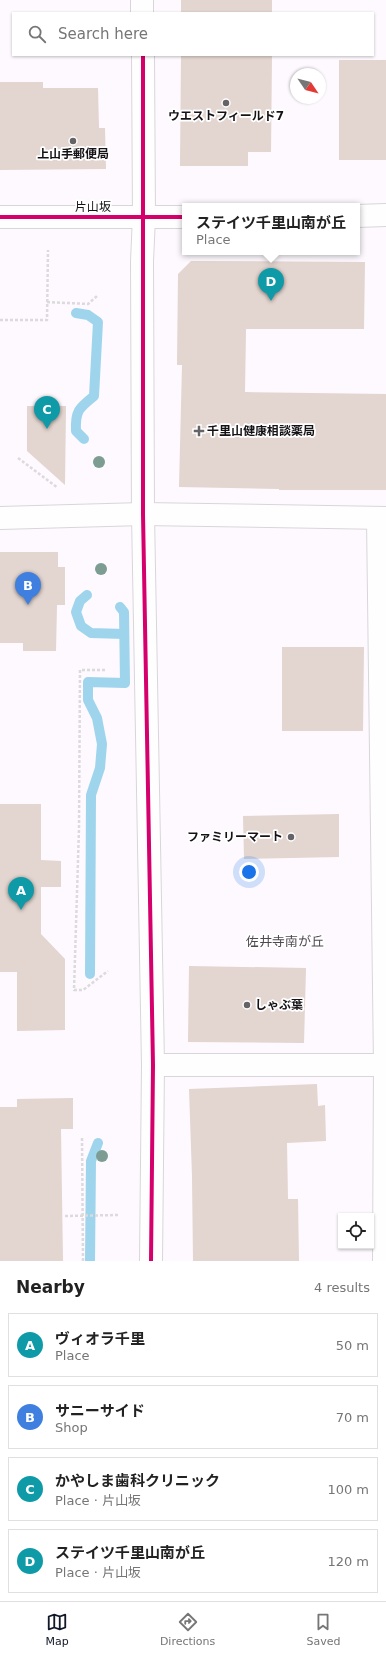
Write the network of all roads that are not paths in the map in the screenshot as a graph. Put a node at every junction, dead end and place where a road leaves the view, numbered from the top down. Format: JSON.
{"nodes":[{"id":1,"x":142,"y":0,"type":"edge"},
{"id":2,"x":142,"y":12,"type":"edge"},
{"id":3,"x":143,"y":56,"type":"edge"},
{"id":4,"x":360,"y":216,"type":"edge"},
{"id":5,"x":386,"y":216,"type":"edge"},
{"id":6,"x":0,"y":217,"type":"edge"},
{"id":7,"x":144,"y":217,"type":"junction"},
{"id":8,"x":182,"y":217,"type":"edge"},
{"id":9,"x":143,"y":514,"type":"junction"},
{"id":10,"x":0,"y":518,"type":"edge"},
{"id":11,"x":382,"y":518,"type":"edge"},
{"id":12,"x":153,"y":1065,"type":"junction"},
{"id":13,"x":386,"y":1065,"type":"edge"},
{"id":14,"x":151,"y":1261,"type":"edge"},
{"id":15,"x":384,"y":1261,"type":"edge"}],
"edges":[{"from":1,"to":2,"type":"street"},
{"from":3,"to":7,"type":"street"},
{"from":4,"to":5,"type":"street"},
{"from":6,"to":7,"type":"street","name":"片山坂"},
{"from":7,"to":8,"type":"street","name":"片山坂"},
{"from":7,"to":9,"type":"street"},
{"from":9,"to":10,"type":"street"},
{"from":9,"to":11,"type":"street"},
{"from":9,"to":12,"type":"street"},
{"from":11,"to":13,"type":"street"},
{"from":12,"to":13,"type":"street"},
{"from":12,"to":14,"type":"street"},
{"from":13,"to":15,"type":"street"}]}
